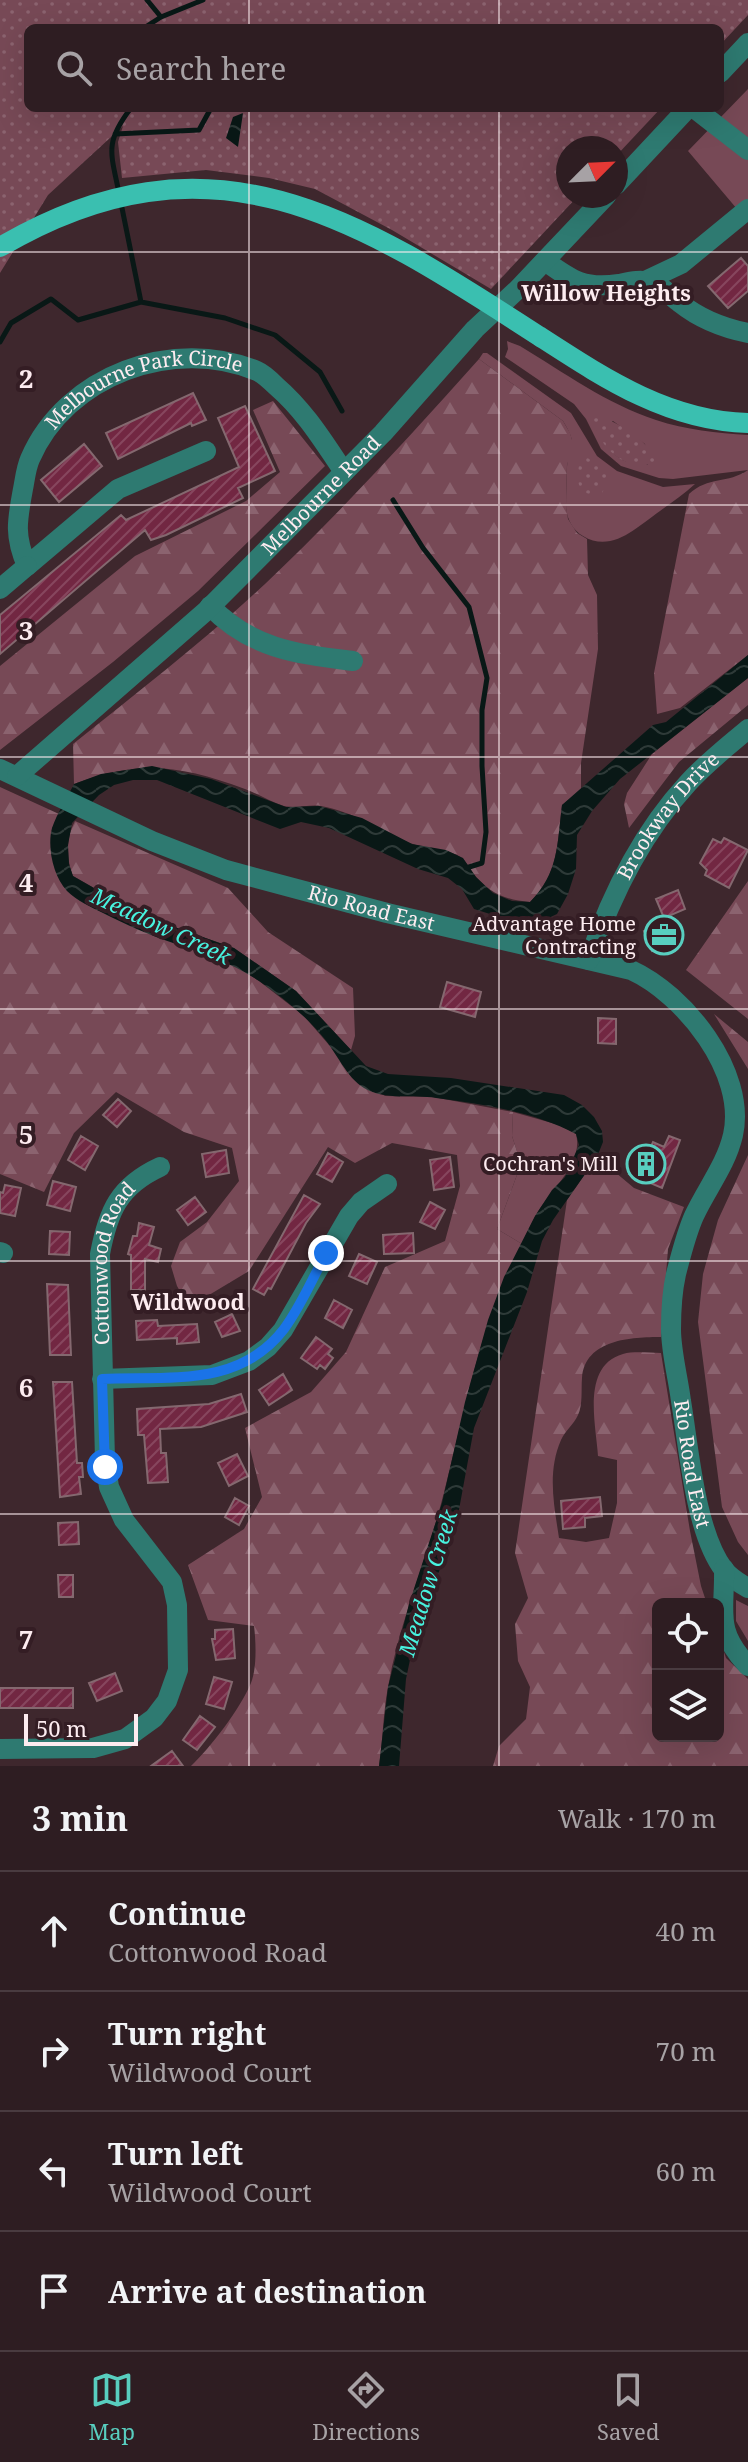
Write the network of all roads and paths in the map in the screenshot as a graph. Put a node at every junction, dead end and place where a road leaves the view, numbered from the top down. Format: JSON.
{"nodes":[{"id":1,"x":748,"y":43,"type":"edge"},
{"id":2,"x":724,"y":69,"type":"edge"},
{"id":3,"x":684,"y":112,"type":"edge"},
{"id":4,"x":699,"y":112,"type":"edge"},
{"id":5,"x":748,"y":150,"type":"edge"},
{"id":6,"x":628,"y":172,"type":"edge"},
{"id":7,"x":595,"y":208,"type":"edge"},
{"id":8,"x":748,"y":209,"type":"edge"},
{"id":9,"x":0,"y":247,"type":"edge"},
{"id":10,"x":545,"y":261,"type":"junction"},
{"id":11,"x":645,"y":281,"type":"junction"},
{"id":12,"x":497,"y":309,"type":"junction"},
{"id":13,"x":748,"y":333,"type":"edge"},
{"id":14,"x":748,"y":423,"type":"edge"},
{"id":15,"x":206,"y":451,"type":"dead end"},
{"id":16,"x":344,"y":472,"type":"junction"},
{"id":17,"x":27,"y":566,"type":"junction"},
{"id":18,"x":0,"y":589,"type":"edge"},
{"id":19,"x":210,"y":606,"type":"junction"},
{"id":20,"x":353,"y":661,"type":"dead end"},
{"id":21,"x":748,"y":729,"type":"edge"},
{"id":22,"x":8,"y":772,"type":"edge"},
{"id":23,"x":589,"y":960,"type":"junction"},
{"id":24,"x":741,"y":1108,"type":"edge"},
{"id":25,"x":160,"y":1167,"type":"dead end"},
{"id":26,"x":387,"y":1184,"type":"dead end"},
{"id":27,"x":102,"y":1379,"type":"junction"},
{"id":28,"x":724,"y":1569,"type":"junction"},
{"id":29,"x":748,"y":1588,"type":"edge"},
{"id":30,"x":748,"y":1666,"type":"edge"},
{"id":31,"x":0,"y":1749,"type":"edge"}],
"edges":[{"from":1,"to":2,"type":"street"},
{"from":3,"to":6,"type":"street"},
{"from":4,"to":5,"type":"street"},
{"from":7,"to":10,"type":"street","name":"Melbourne Road"},
{"from":8,"to":11,"type":"street"},
{"from":9,"to":12,"type":"main road"},
{"from":10,"to":11,"type":"street"},
{"from":10,"to":12,"type":"street","name":"Melbourne Road"},
{"from":11,"to":13,"type":"street"},
{"from":12,"to":14,"type":"main road"},
{"from":12,"to":16,"type":"street","name":"Melbourne Road"},
{"from":15,"to":17,"type":"street"},
{"from":16,"to":17,"type":"street","name":"Melbourne Park Circle"},
{"from":16,"to":19,"type":"street","name":"Melbourne Road"},
{"from":17,"to":18,"type":"street"},
{"from":19,"to":20,"type":"street"},
{"from":19,"to":22,"type":"street","name":"Melbourne Road"},
{"from":21,"to":23,"type":"street","name":"Brookway Drive"},
{"from":22,"to":23,"type":"street","name":"Rio Road East"},
{"from":23,"to":24,"type":"street","name":"Rio Road East"},
{"from":24,"to":28,"type":"street","name":"Rio Road East"},
{"from":25,"to":27,"type":"street","name":"Cottonwood Road"},
{"from":26,"to":27,"type":"street"},
{"from":27,"to":31,"type":"street","name":"Cottonwood Road"},
{"from":28,"to":29,"type":"street","name":"Rio Road East"},
{"from":28,"to":30,"type":"street"}]}
